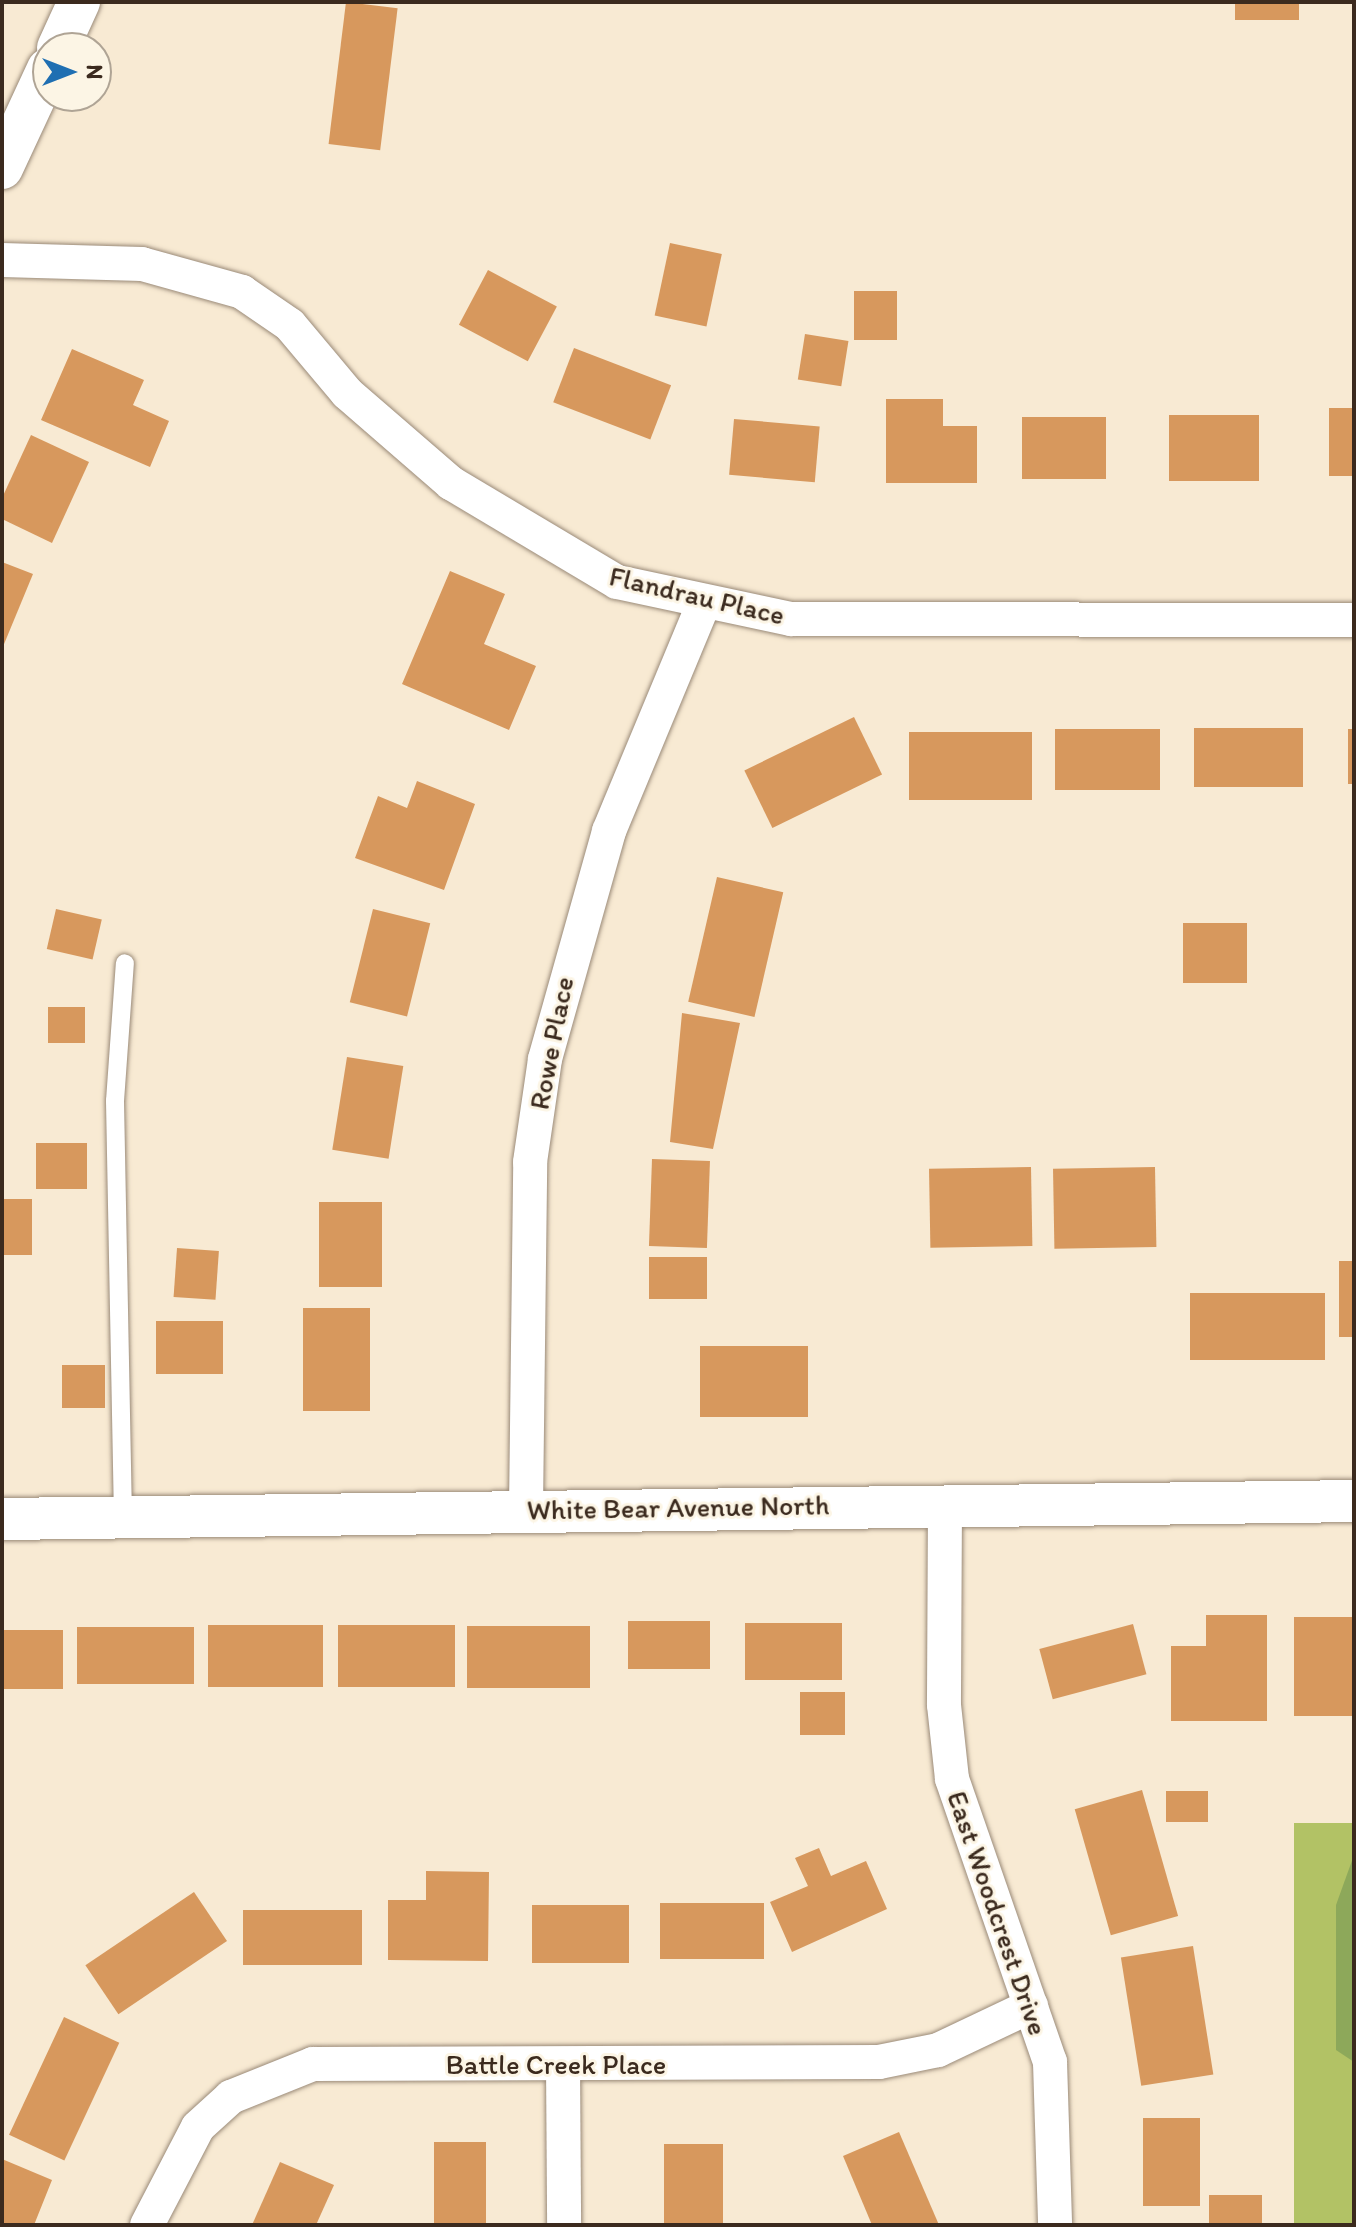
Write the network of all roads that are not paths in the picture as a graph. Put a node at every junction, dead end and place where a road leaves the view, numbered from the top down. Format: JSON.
{"nodes":[{"id":1,"x":79,"y":2,"type":"edge"},
{"id":2,"x":65,"y":32,"type":"edge"},
{"id":3,"x":32,"y":103,"type":"edge"},
{"id":4,"x":2,"y":168,"type":"edge"},
{"id":5,"x":2,"y":260,"type":"edge"},
{"id":6,"x":704,"y":603,"type":"junction"},
{"id":7,"x":1354,"y":620,"type":"edge"},
{"id":8,"x":125,"y":963,"type":"dead end"},
{"id":9,"x":1354,"y":1501,"type":"edge"},
{"id":10,"x":945,"y":1504,"type":"junction"},
{"id":11,"x":526,"y":1509,"type":"junction"},
{"id":12,"x":123,"y":1518,"type":"junction"},
{"id":13,"x":2,"y":1519,"type":"edge"},
{"id":14,"x":1031,"y":2006,"type":"junction"},
{"id":15,"x":563,"y":2064,"type":"junction"},
{"id":16,"x":147,"y":2225,"type":"edge"},
{"id":17,"x":564,"y":2225,"type":"edge"},
{"id":18,"x":1055,"y":2225,"type":"edge"}],
"edges":[{"from":1,"to":2,"type":"street"},
{"from":3,"to":4,"type":"street"},
{"from":5,"to":6,"type":"street","name":"Flandrau Place"},
{"from":6,"to":7,"type":"street","name":"Flandrau Place"},
{"from":6,"to":11,"type":"street","name":"Rowe Place"},
{"from":8,"to":12,"type":"lane"},
{"from":9,"to":10,"type":"street","name":"White Bear Avenue North"},
{"from":10,"to":11,"type":"street","name":"White Bear Avenue North"},
{"from":10,"to":14,"type":"street","name":"East Woodcrest Drive"},
{"from":11,"to":12,"type":"street","name":"White Bear Avenue North"},
{"from":12,"to":13,"type":"street","name":"White Bear Avenue North"},
{"from":14,"to":15,"type":"street","name":"Battle Creek Place"},
{"from":14,"to":18,"type":"street","name":"East Woodcrest Drive"},
{"from":15,"to":16,"type":"street","name":"Battle Creek Place"},
{"from":15,"to":17,"type":"street"}]}
